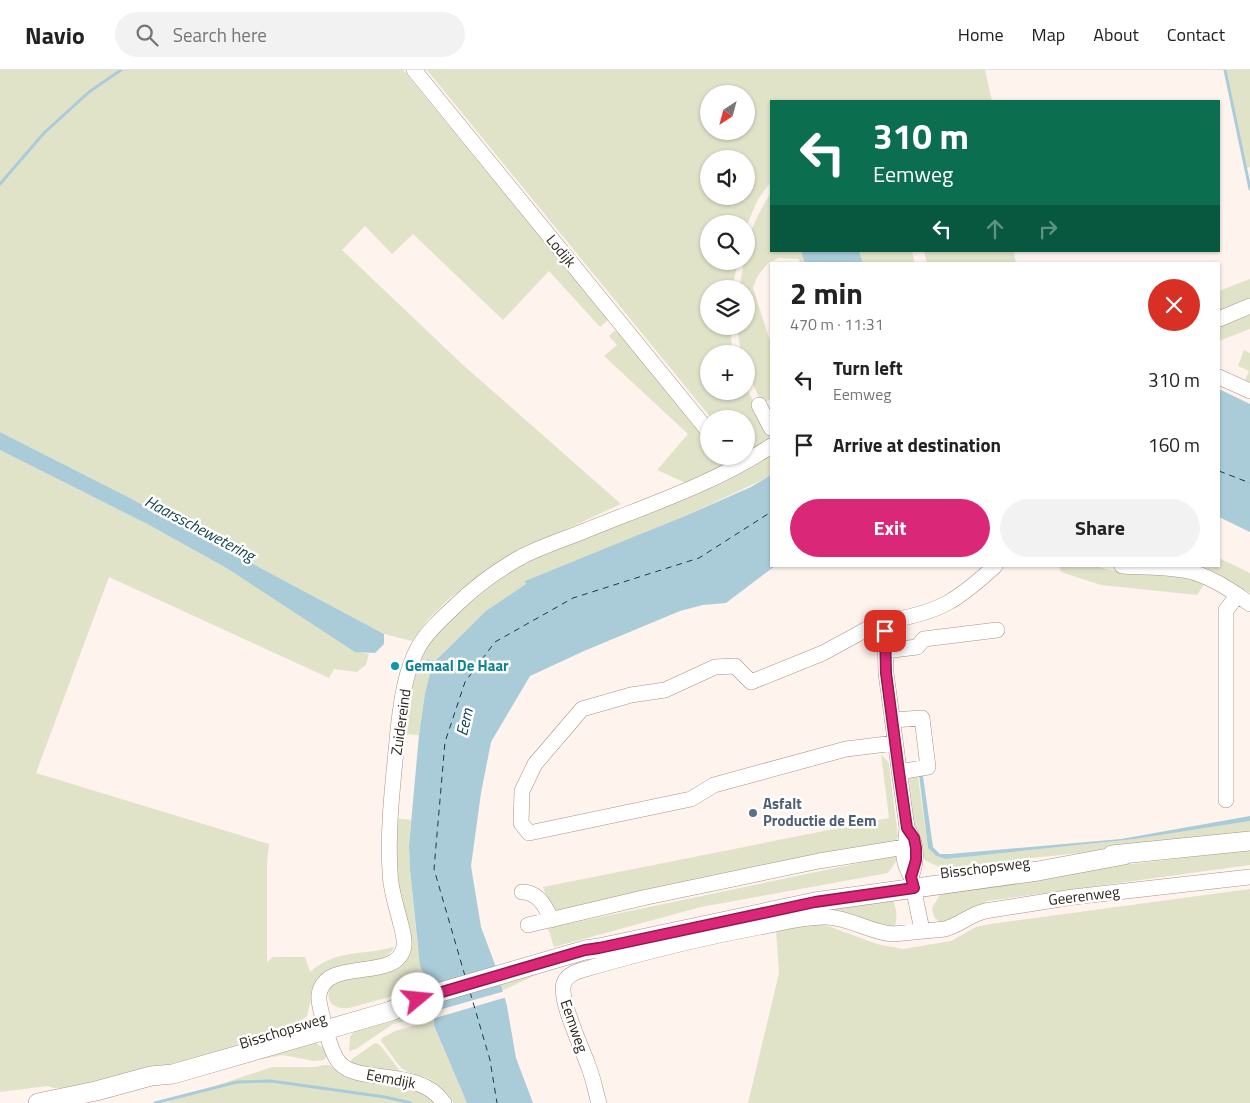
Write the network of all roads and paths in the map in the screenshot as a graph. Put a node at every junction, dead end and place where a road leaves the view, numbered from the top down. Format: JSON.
{"nodes":[{"id":1,"x":414,"y":70,"type":"edge"},
{"id":2,"x":1250,"y":306,"type":"edge"},
{"id":3,"x":1220,"y":319,"type":"edge"},
{"id":4,"x":1220,"y":377,"type":"edge"},
{"id":5,"x":1250,"y":391,"type":"edge"},
{"id":6,"x":758,"y":405,"type":"dead end"},
{"id":7,"x":700,"y":421,"type":"edge"},
{"id":8,"x":770,"y":426,"type":"edge"},
{"id":9,"x":770,"y":446,"type":"edge"},
{"id":10,"x":755,"y":453,"type":"edge"},
{"id":11,"x":729,"y":465,"type":"edge"},
{"id":12,"x":994,"y":567,"type":"edge"},
{"id":13,"x":1137,"y":567,"type":"edge"},
{"id":14,"x":1244,"y":599,"type":"edge"},
{"id":15,"x":997,"y":630,"type":"dead end"},
{"id":16,"x":885,"y":631,"type":"junction"},
{"id":17,"x":885,"y":651,"type":"junction"},
{"id":18,"x":892,"y":720,"type":"junction"},
{"id":19,"x":895,"y":743,"type":"junction"},
{"id":20,"x":899,"y":772,"type":"junction"},
{"id":21,"x":1226,"y":800,"type":"dead end"},
{"id":22,"x":907,"y":828,"type":"junction"},
{"id":23,"x":1250,"y":842,"type":"edge"},
{"id":24,"x":905,"y":847,"type":"junction"},
{"id":25,"x":1250,"y":877,"type":"edge"},
{"id":26,"x":912,"y":882,"type":"junction"},
{"id":27,"x":522,"y":892,"type":"dead end"},
{"id":28,"x":551,"y":920,"type":"junction"},
{"id":29,"x":528,"y":925,"type":"dead end"},
{"id":30,"x":922,"y":930,"type":"junction"},
{"id":31,"x":324,"y":1024,"type":"junction"},
{"id":32,"x":38,"y":1103,"type":"edge"},
{"id":33,"x":444,"y":1103,"type":"edge"},
{"id":34,"x":599,"y":1103,"type":"edge"}],
"edges":[{"from":1,"to":7,"type":"street","name":"Lodijk"},
{"from":2,"to":3,"type":"street"},
{"from":4,"to":5,"type":"street"},
{"from":6,"to":8,"type":"street"},
{"from":9,"to":10,"type":"street","name":"Zuidereind"},
{"from":11,"to":31,"type":"street","name":"Zuidereind"},
{"from":12,"to":16,"type":"street"},
{"from":13,"to":14,"type":"street"},
{"from":14,"to":21,"type":"street"},
{"from":15,"to":17,"type":"street"},
{"from":16,"to":17,"type":"street"},
{"from":16,"to":19,"type":"street"},
{"from":17,"to":18,"type":"street"},
{"from":18,"to":19,"type":"street"},
{"from":18,"to":20,"type":"street"},
{"from":19,"to":20,"type":"street"},
{"from":20,"to":22,"type":"street"},
{"from":22,"to":24,"type":"street"},
{"from":22,"to":26,"type":"street"},
{"from":23,"to":26,"type":"main road","name":"Bisschopsweg"},
{"from":24,"to":26,"type":"street"},
{"from":24,"to":28,"type":"street"},
{"from":25,"to":30,"type":"street","name":"Geerenweg"},
{"from":26,"to":30,"type":"street"},
{"from":26,"to":31,"type":"main road","name":"Bisschopsweg"},
{"from":27,"to":28,"type":"street"},
{"from":28,"to":29,"type":"street"},
{"from":30,"to":34,"type":"street","name":"Eemweg"},
{"from":31,"to":32,"type":"main road","name":"Bisschopsweg"},
{"from":31,"to":33,"type":"street","name":"Eemdijk"}]}
